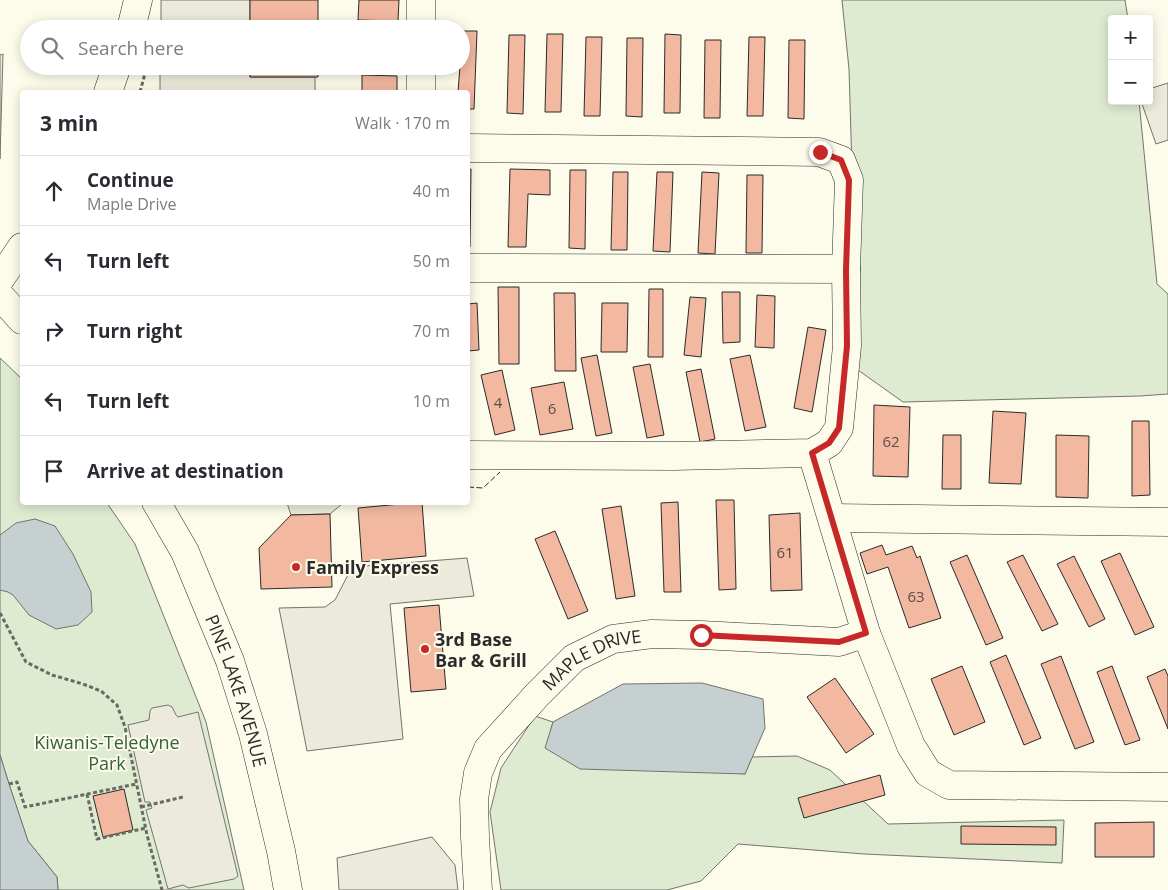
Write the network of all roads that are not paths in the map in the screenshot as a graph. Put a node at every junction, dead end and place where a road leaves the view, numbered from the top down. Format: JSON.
{"nodes":[{"id":1,"x":138,"y":0,"type":"edge"},
{"id":2,"x":421,"y":0,"type":"edge"},
{"id":3,"x":133,"y":20,"type":"edge"},
{"id":4,"x":421,"y":20,"type":"edge"},
{"id":5,"x":114,"y":75,"type":"edge"},
{"id":6,"x":421,"y":75,"type":"edge"},
{"id":7,"x":109,"y":90,"type":"edge"},
{"id":8,"x":421,"y":90,"type":"edge"},
{"id":9,"x":470,"y":148,"type":"edge"},
{"id":10,"x":20,"y":249,"type":"edge"},
{"id":11,"x":470,"y":268,"type":"edge"},
{"id":12,"x":846,"y":270,"type":"junction"},
{"id":13,"x":0,"y":279,"type":"edge"},
{"id":14,"x":0,"y":296,"type":"edge"},
{"id":15,"x":20,"y":318,"type":"edge"},
{"id":16,"x":812,"y":453,"type":"junction"},
{"id":17,"x":470,"y":455,"type":"edge"},
{"id":18,"x":158,"y":505,"type":"edge"},
{"id":19,"x":832,"y":518,"type":"junction"},
{"id":20,"x":1168,"y":522,"type":"edge"},
{"id":21,"x":866,"y":633,"type":"junction"},
{"id":22,"x":1168,"y":787,"type":"edge"},
{"id":23,"x":288,"y":890,"type":"edge"},
{"id":24,"x":478,"y":890,"type":"edge"}],
"edges":[{"from":1,"to":3,"type":"street"},
{"from":2,"to":4,"type":"street"},
{"from":5,"to":7,"type":"street"},
{"from":6,"to":8,"type":"street"},
{"from":9,"to":12,"type":"street"},
{"from":10,"to":13,"type":"street"},
{"from":11,"to":12,"type":"street"},
{"from":12,"to":16,"type":"street"},
{"from":14,"to":15,"type":"street"},
{"from":16,"to":17,"type":"street"},
{"from":16,"to":19,"type":"street"},
{"from":18,"to":23,"type":"street","name":"PINE LAKE AVENUE"},
{"from":19,"to":20,"type":"street"},
{"from":19,"to":21,"type":"street"},
{"from":21,"to":22,"type":"street"},
{"from":21,"to":24,"type":"street","name":"MAPLE DRIVE"}]}
